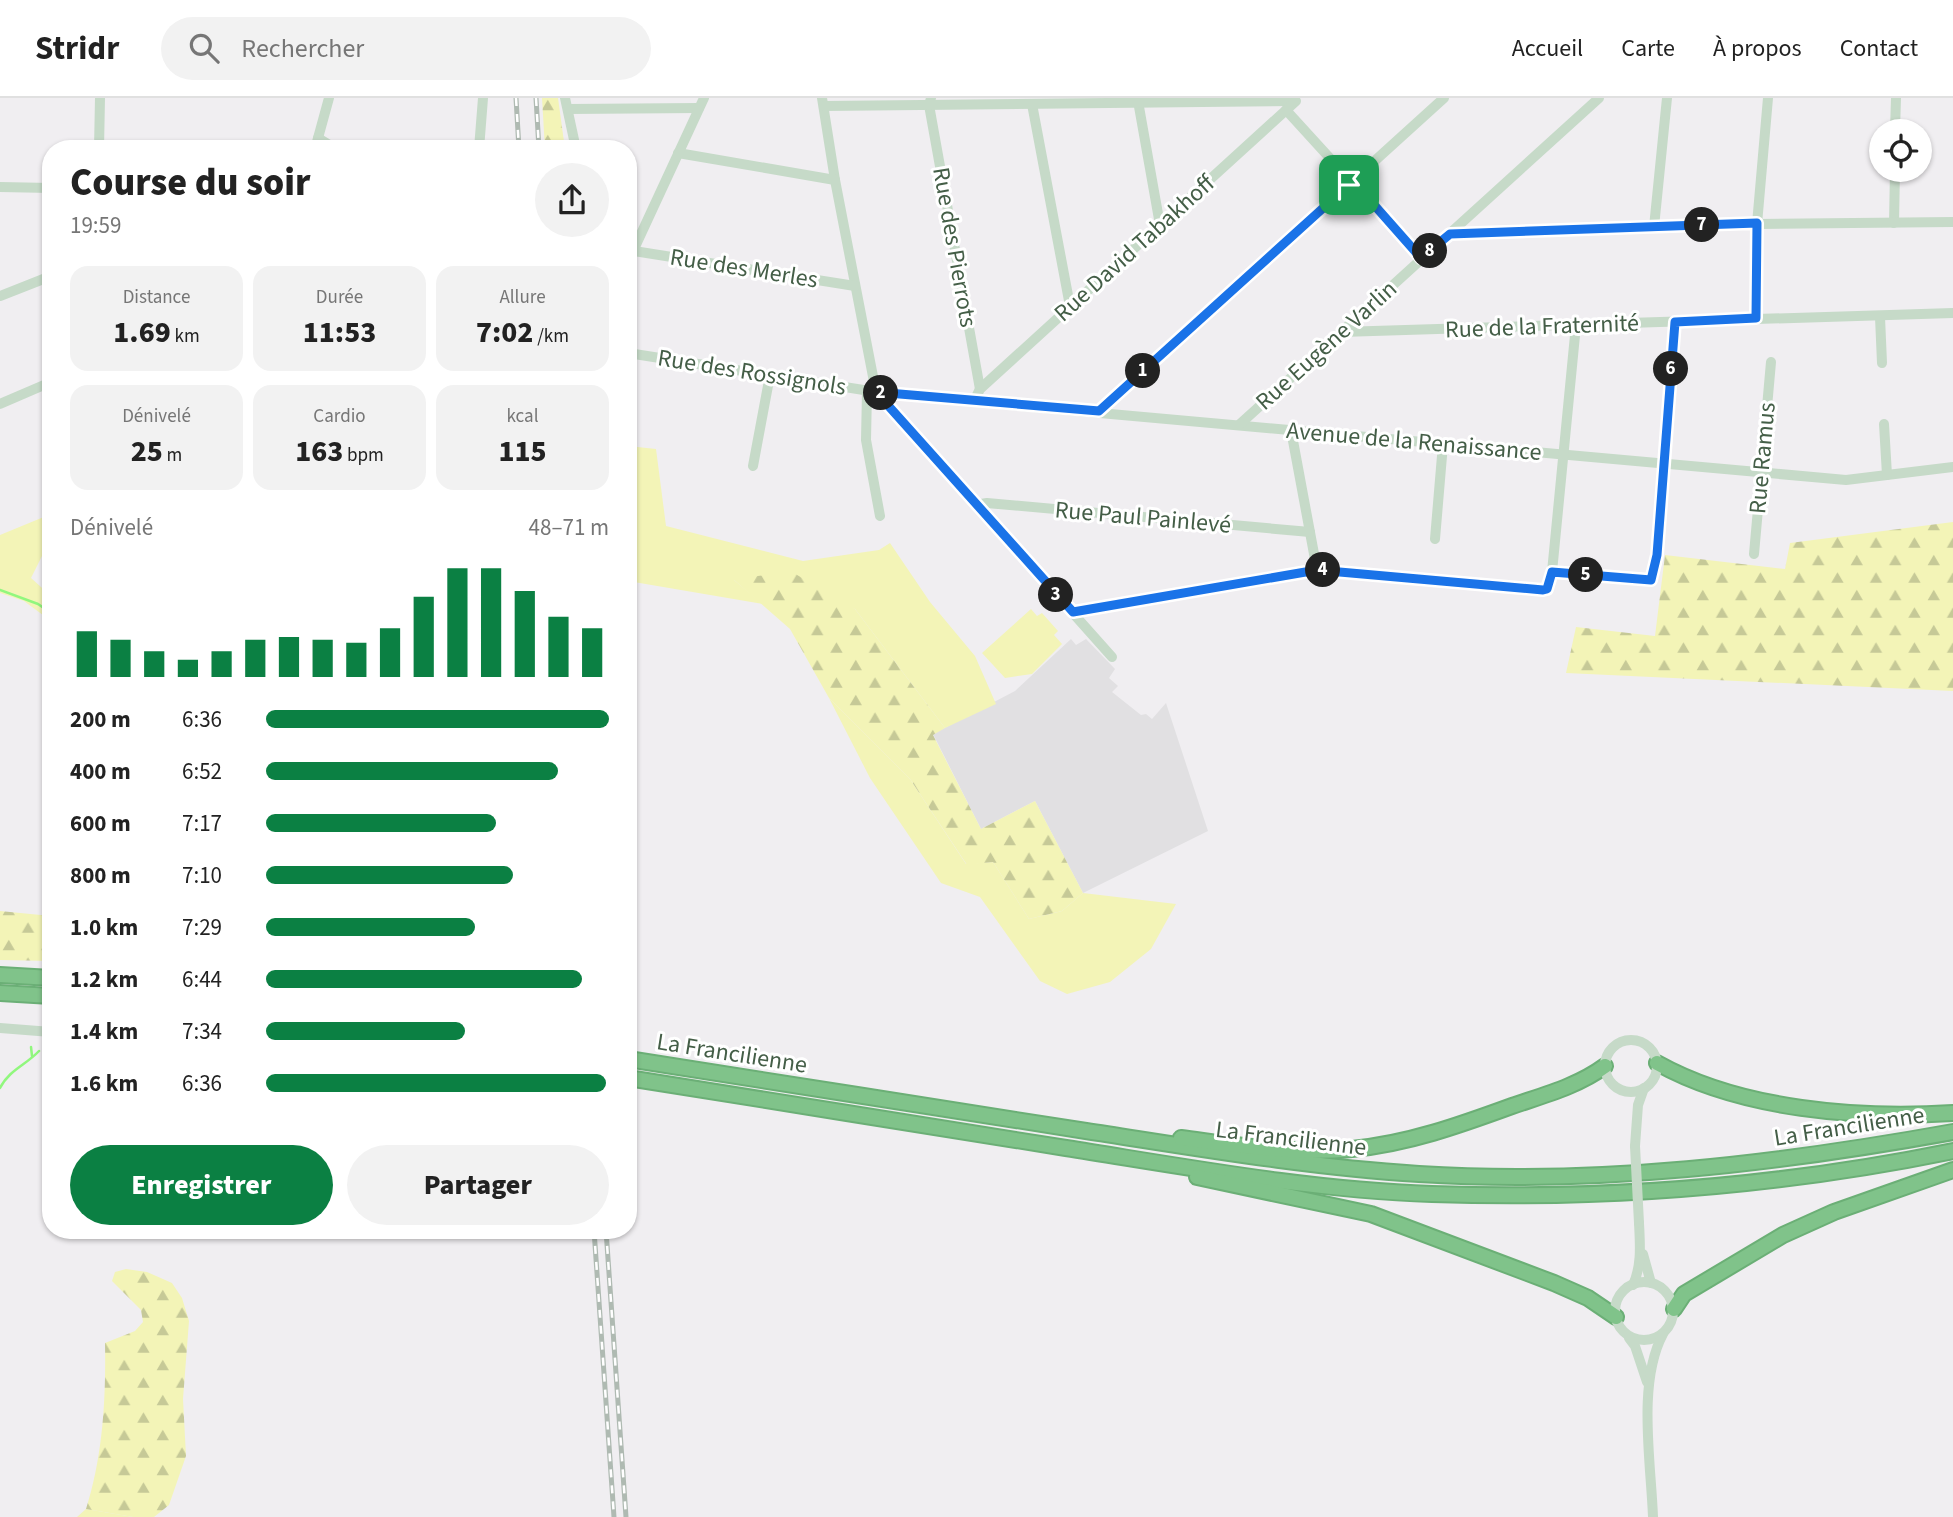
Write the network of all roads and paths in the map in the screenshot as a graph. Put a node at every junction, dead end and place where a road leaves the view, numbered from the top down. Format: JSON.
{"nodes":[{"id":1,"x":100,"y":98,"type":"edge"},
{"id":2,"x":329,"y":98,"type":"edge"},
{"id":3,"x":483,"y":98,"type":"edge"},
{"id":4,"x":1444,"y":98,"type":"edge"},
{"id":5,"x":1599,"y":98,"type":"edge"},
{"id":6,"x":1667,"y":98,"type":"edge"},
{"id":7,"x":1768,"y":98,"type":"edge"},
{"id":8,"x":1896,"y":98,"type":"edge"},
{"id":9,"x":1145,"y":100,"type":"edge"},
{"id":10,"x":1205,"y":100,"type":"edge"},
{"id":11,"x":1297,"y":100,"type":"edge"},
{"id":12,"x":823,"y":102,"type":"edge"},
{"id":13,"x":930,"y":102,"type":"edge"},
{"id":14,"x":566,"y":103,"type":"edge"},
{"id":15,"x":701,"y":103,"type":"edge"},
{"id":16,"x":1032,"y":104,"type":"junction"},
{"id":17,"x":1286,"y":110,"type":"junction"},
{"id":18,"x":1895,"y":119,"type":"edge"},
{"id":19,"x":99,"y":140,"type":"edge"},
{"id":20,"x":317,"y":140,"type":"edge"},
{"id":21,"x":480,"y":140,"type":"edge"},
{"id":22,"x":574,"y":140,"type":"edge"},
{"id":23,"x":678,"y":153,"type":"junction"},
{"id":24,"x":835,"y":180,"type":"junction"},
{"id":25,"x":1353,"y":181,"type":"junction"},
{"id":26,"x":1895,"y":182,"type":"edge"},
{"id":27,"x":0,"y":187,"type":"edge"},
{"id":28,"x":42,"y":188,"type":"edge"},
{"id":29,"x":1953,"y":222,"type":"edge"},
{"id":30,"x":1757,"y":223,"type":"junction"},
{"id":31,"x":1894,"y":223,"type":"junction"},
{"id":32,"x":1160,"y":225,"type":"junction"},
{"id":33,"x":1654,"y":227,"type":"junction"},
{"id":34,"x":1450,"y":234,"type":"junction"},
{"id":35,"x":637,"y":244,"type":"edge"},
{"id":36,"x":637,"y":251,"type":"edge"},
{"id":37,"x":1421,"y":258,"type":"junction"},
{"id":38,"x":42,"y":280,"type":"edge"},
{"id":39,"x":855,"y":286,"type":"junction"},
{"id":40,"x":0,"y":296,"type":"edge"},
{"id":41,"x":1070,"y":306,"type":"junction"},
{"id":42,"x":1953,"y":313,"type":"edge"},
{"id":43,"x":1880,"y":317,"type":"junction"},
{"id":44,"x":1756,"y":318,"type":"junction"},
{"id":45,"x":1675,"y":322,"type":"junction"},
{"id":46,"x":1576,"y":324,"type":"junction"},
{"id":47,"x":1341,"y":332,"type":"junction"},
{"id":48,"x":637,"y":354,"type":"edge"},
{"id":49,"x":1771,"y":362,"type":"dead end"},
{"id":50,"x":1882,"y":363,"type":"dead end"},
{"id":51,"x":770,"y":375,"type":"junction"},
{"id":52,"x":42,"y":386,"type":"edge"},
{"id":53,"x":980,"y":389,"type":"junction"},
{"id":54,"x":871,"y":391,"type":"junction"},
{"id":55,"x":974,"y":401,"type":"junction"},
{"id":56,"x":0,"y":404,"type":"edge"},
{"id":57,"x":1099,"y":411,"type":"junction"},
{"id":58,"x":1240,"y":424,"type":"junction"},
{"id":59,"x":1884,"y":424,"type":"dead end"},
{"id":60,"x":1291,"y":430,"type":"junction"},
{"id":61,"x":1443,"y":444,"type":"junction"},
{"id":62,"x":1562,"y":454,"type":"junction"},
{"id":63,"x":1664,"y":463,"type":"junction"},
{"id":64,"x":753,"y":466,"type":"dead end"},
{"id":65,"x":1953,"y":467,"type":"edge"},
{"id":66,"x":1761,"y":472,"type":"junction"},
{"id":67,"x":1886,"y":475,"type":"junction"},
{"id":68,"x":975,"y":505,"type":"junction"},
{"id":69,"x":880,"y":516,"type":"dead end"},
{"id":70,"x":1310,"y":532,"type":"junction"},
{"id":71,"x":1435,"y":539,"type":"dead end"},
{"id":72,"x":1754,"y":554,"type":"dead end"},
{"id":73,"x":1317,"y":570,"type":"junction"},
{"id":74,"x":1552,"y":572,"type":"junction"},
{"id":75,"x":1073,"y":612,"type":"junction"},
{"id":76,"x":1112,"y":657,"type":"dead end"},
{"id":77,"x":0,"y":975,"type":"edge"},
{"id":78,"x":42,"y":977,"type":"edge"},
{"id":79,"x":0,"y":993,"type":"edge"},
{"id":80,"x":42,"y":995,"type":"edge"},
{"id":81,"x":0,"y":1028,"type":"edge"},
{"id":82,"x":42,"y":1031,"type":"edge"},
{"id":83,"x":637,"y":1060,"type":"edge"},
{"id":84,"x":1657,"y":1063,"type":"junction"},
{"id":85,"x":1605,"y":1066,"type":"junction"},
{"id":86,"x":637,"y":1079,"type":"edge"},
{"id":87,"x":1644,"y":1088,"type":"junction"},
{"id":88,"x":1625,"y":1091,"type":"junction"},
{"id":89,"x":1953,"y":1113,"type":"edge"},
{"id":90,"x":1953,"y":1132,"type":"edge"},
{"id":91,"x":1104,"y":1134,"type":"junction"},
{"id":92,"x":1635,"y":1146,"type":"junction"},
{"id":93,"x":1953,"y":1151,"type":"edge"},
{"id":94,"x":1161,"y":1165,"type":"junction"},
{"id":95,"x":1953,"y":1170,"type":"edge"},
{"id":96,"x":1639,"y":1223,"type":"junction"},
{"id":97,"x":1651,"y":1283,"type":"junction"},
{"id":98,"x":1633,"y":1285,"type":"junction"},
{"id":99,"x":1674,"y":1309,"type":"junction"},
{"id":100,"x":1616,"y":1317,"type":"junction"},
{"id":101,"x":1626,"y":1334,"type":"junction"},
{"id":102,"x":1663,"y":1334,"type":"junction"},
{"id":103,"x":1648,"y":1386,"type":"junction"},
{"id":104,"x":1653,"y":1517,"type":"edge"}],
"edges":[{"from":1,"to":19,"type":"street"},
{"from":2,"to":20,"type":"street"},
{"from":3,"to":21,"type":"street"},
{"from":4,"to":25,"type":"street"},
{"from":5,"to":34,"type":"street","name":"Rue Eugène Varlin"},
{"from":6,"to":33,"type":"street"},
{"from":7,"to":30,"type":"street"},
{"from":8,"to":18,"type":"street"},
{"from":9,"to":10,"type":"street"},
{"from":9,"to":16,"type":"street"},
{"from":9,"to":32,"type":"street"},
{"from":10,"to":11,"type":"street"},
{"from":11,"to":17,"type":"street","name":"Rue David Tabakhoff"},
{"from":12,"to":13,"type":"street"},
{"from":12,"to":24,"type":"street"},
{"from":13,"to":16,"type":"street"},
{"from":13,"to":53,"type":"street","name":"Rue des Pierrots"},
{"from":14,"to":15,"type":"street"},
{"from":14,"to":22,"type":"street"},
{"from":15,"to":23,"type":"street"},
{"from":16,"to":41,"type":"street"},
{"from":17,"to":25,"type":"street"},
{"from":17,"to":32,"type":"street","name":"Rue David Tabakhoff"},
{"from":23,"to":24,"type":"street"},
{"from":23,"to":35,"type":"street"},
{"from":24,"to":39,"type":"street"},
{"from":25,"to":37,"type":"street"},
{"from":25,"to":57,"type":"street"},
{"from":26,"to":31,"type":"street"},
{"from":27,"to":28,"type":"street"},
{"from":29,"to":31,"type":"street"},
{"from":30,"to":31,"type":"street"},
{"from":30,"to":33,"type":"street"},
{"from":30,"to":44,"type":"street"},
{"from":32,"to":41,"type":"street","name":"Rue David Tabakhoff"},
{"from":33,"to":34,"type":"street"},
{"from":34,"to":37,"type":"street","name":"Rue Eugène Varlin"},
{"from":36,"to":39,"type":"street","name":"Rue des Merles"},
{"from":37,"to":47,"type":"street","name":"Rue Eugène Varlin"},
{"from":38,"to":40,"type":"street"},
{"from":39,"to":54,"type":"street"},
{"from":41,"to":53,"type":"street","name":"Rue David Tabakhoff"},
{"from":42,"to":43,"type":"street","name":"Rue de la Fraternité"},
{"from":43,"to":44,"type":"street","name":"Rue de la Fraternité"},
{"from":43,"to":50,"type":"street"},
{"from":44,"to":45,"type":"street","name":"Rue de la Fraternité"},
{"from":45,"to":46,"type":"street","name":"Rue de la Fraternité"},
{"from":45,"to":63,"type":"street"},
{"from":46,"to":47,"type":"street","name":"Rue de la Fraternité"},
{"from":46,"to":62,"type":"street"},
{"from":47,"to":58,"type":"street","name":"Rue Eugène Varlin"},
{"from":48,"to":51,"type":"street","name":"Rue des Rossignols"},
{"from":49,"to":66,"type":"street","name":"Rue Ramus"},
{"from":51,"to":54,"type":"street","name":"Rue des Rossignols"},
{"from":51,"to":64,"type":"street"},
{"from":52,"to":56,"type":"street"},
{"from":53,"to":55,"type":"street","name":"Rue David Tabakhoff"},
{"from":54,"to":55,"type":"street","name":"Avenue de la Renaissance"},
{"from":54,"to":68,"type":"street"},
{"from":54,"to":69,"type":"street"},
{"from":55,"to":57,"type":"street","name":"Avenue de la Renaissance"},
{"from":57,"to":58,"type":"street","name":"Avenue de la Renaissance"},
{"from":58,"to":60,"type":"street","name":"Avenue de la Renaissance"},
{"from":59,"to":67,"type":"street"},
{"from":60,"to":61,"type":"street","name":"Avenue de la Renaissance"},
{"from":60,"to":70,"type":"street"},
{"from":61,"to":62,"type":"street","name":"Avenue de la Renaissance"},
{"from":61,"to":71,"type":"street"},
{"from":62,"to":63,"type":"street","name":"Avenue de la Renaissance"},
{"from":62,"to":74,"type":"street"},
{"from":63,"to":66,"type":"street","name":"Avenue de la Renaissance"},
{"from":63,"to":74,"type":"street"},
{"from":65,"to":67,"type":"street","name":"Avenue de la Renaissance"},
{"from":66,"to":67,"type":"street","name":"Avenue de la Renaissance"},
{"from":66,"to":72,"type":"street","name":"Rue Ramus"},
{"from":68,"to":70,"type":"street","name":"Rue Paul Painlevé"},
{"from":68,"to":75,"type":"street"},
{"from":70,"to":73,"type":"street"},
{"from":73,"to":74,"type":"street"},
{"from":73,"to":75,"type":"street"},
{"from":75,"to":76,"type":"street"},
{"from":77,"to":78,"type":"highway"},
{"from":79,"to":80,"type":"highway"},
{"from":81,"to":82,"type":"street"},
{"from":83,"to":91,"type":"highway","name":"La Francilienne"},
{"from":84,"to":85,"type":"street"},
{"from":84,"to":87,"type":"street"},
{"from":84,"to":89,"type":"highway"},
{"from":85,"to":88,"type":"street"},
{"from":85,"to":91,"type":"highway"},
{"from":86,"to":94,"type":"highway","name":"La Francilienne"},
{"from":87,"to":88,"type":"street"},
{"from":87,"to":92,"type":"street"},
{"from":88,"to":92,"type":"street"},
{"from":90,"to":91,"type":"highway","name":"La Francilienne"},
{"from":92,"to":96,"type":"street","bridge":true},
{"from":93,"to":94,"type":"highway","name":"La Francilienne"},
{"from":94,"to":100,"type":"highway"},
{"from":95,"to":99,"type":"highway"},
{"from":96,"to":97,"type":"street"},
{"from":96,"to":98,"type":"street"},
{"from":97,"to":98,"type":"street"},
{"from":97,"to":99,"type":"street"},
{"from":98,"to":100,"type":"street"},
{"from":99,"to":102,"type":"street"},
{"from":100,"to":101,"type":"street"},
{"from":101,"to":102,"type":"street"},
{"from":101,"to":103,"type":"street"},
{"from":102,"to":103,"type":"street"},
{"from":103,"to":104,"type":"street"}]}
